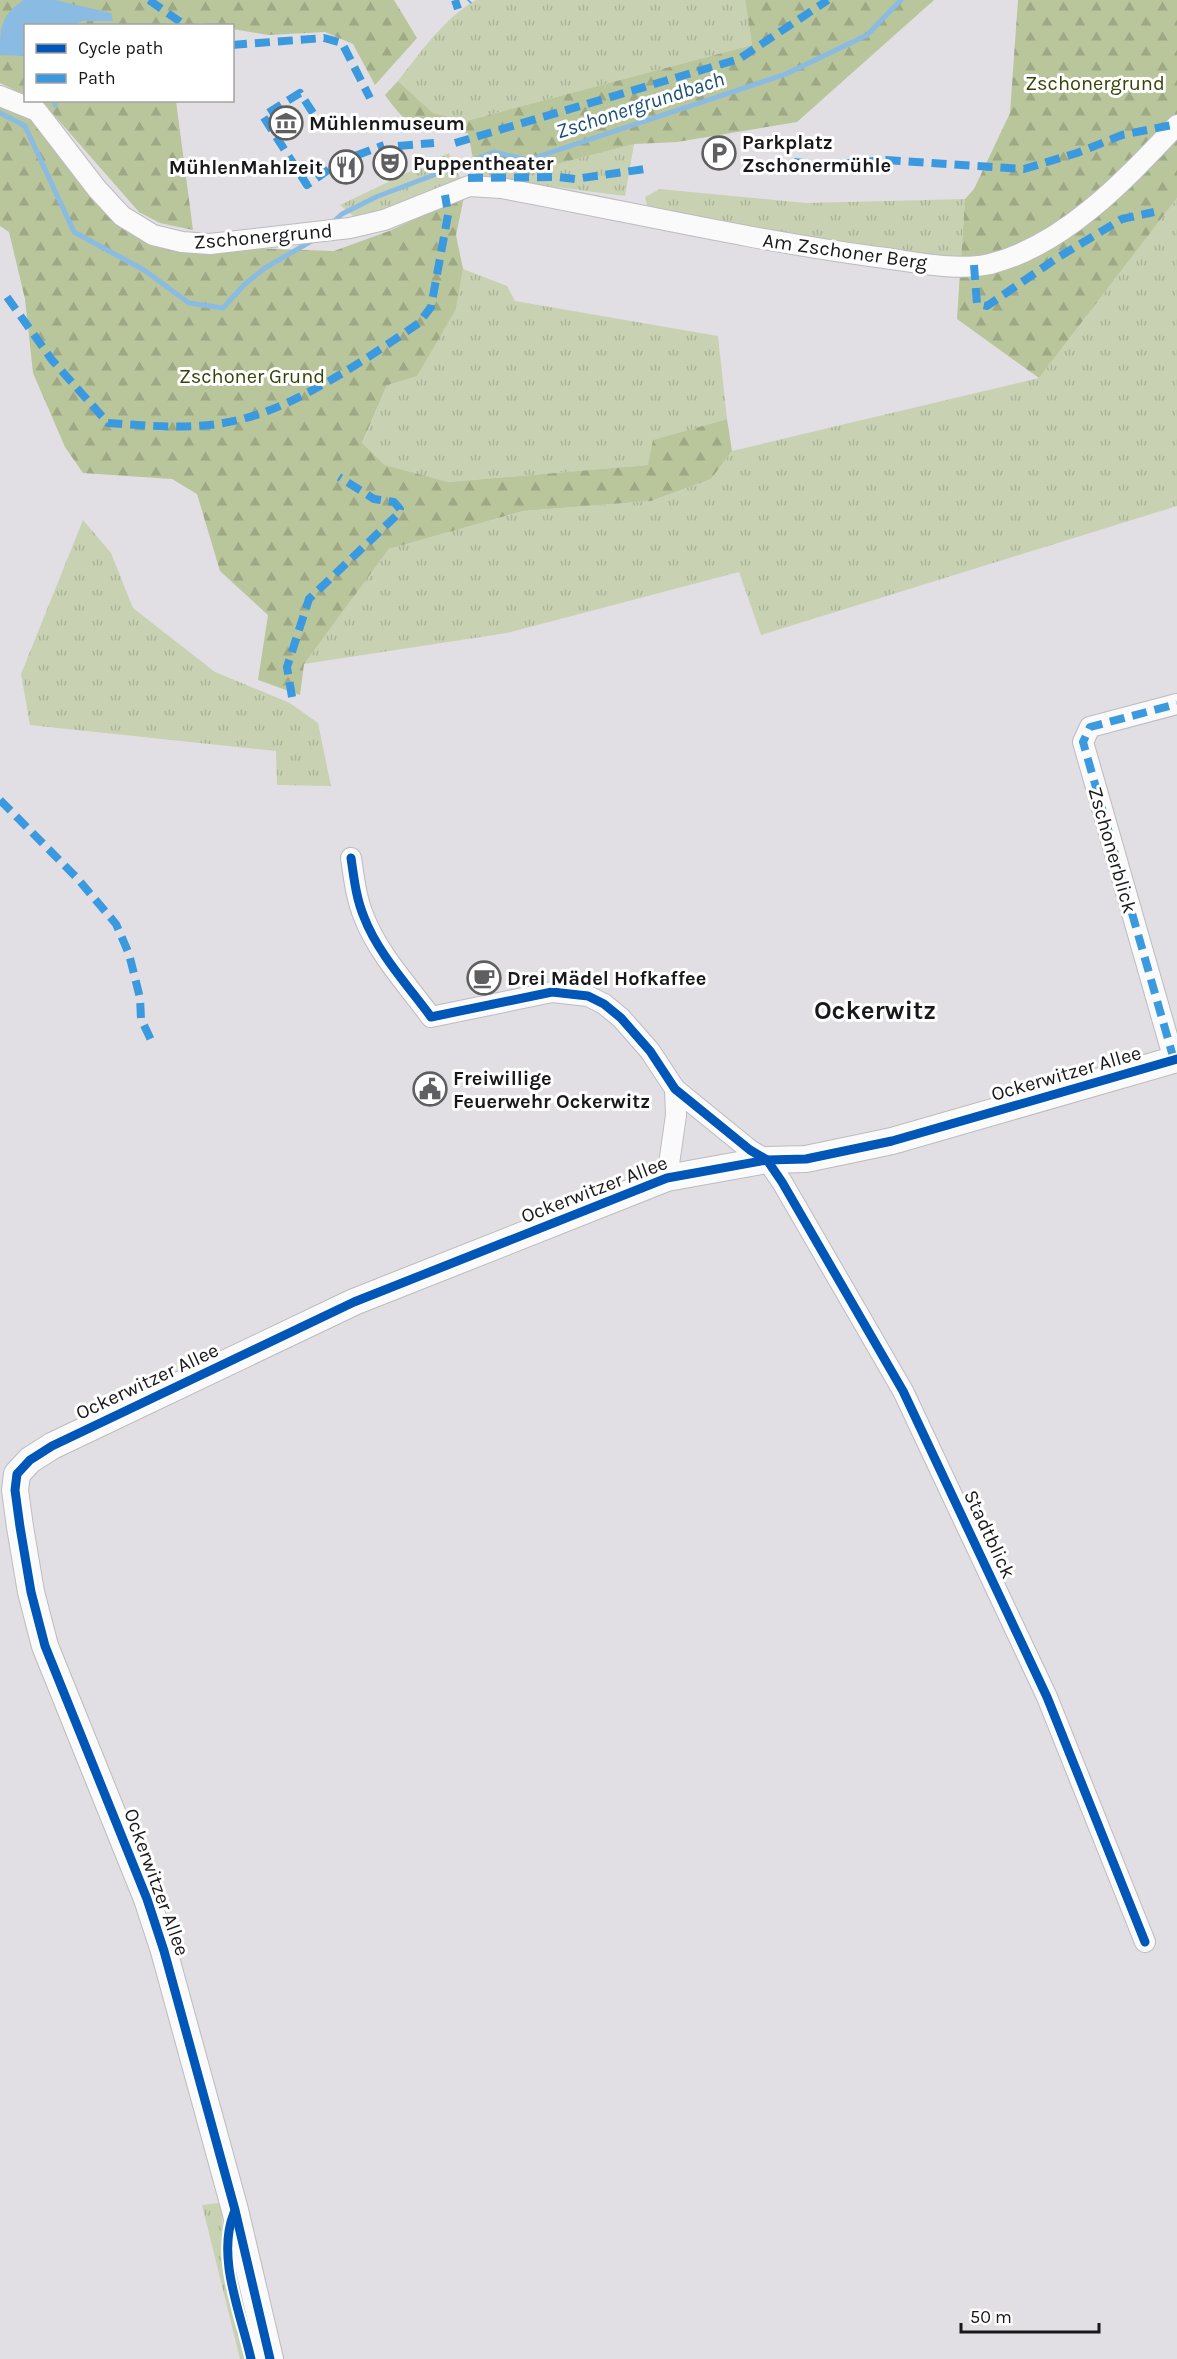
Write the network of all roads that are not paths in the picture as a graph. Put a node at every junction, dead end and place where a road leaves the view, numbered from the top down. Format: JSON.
{"nodes":[{"id":1,"x":0,"y":96,"type":"edge"},
{"id":2,"x":1177,"y":125,"type":"edge"},
{"id":3,"x":469,"y":186,"type":"joint"},
{"id":4,"x":1177,"y":704,"type":"edge"},
{"id":5,"x":351,"y":858,"type":"dead end"},
{"id":6,"x":1176,"y":1060,"type":"edge"},
{"id":7,"x":675,"y":1089,"type":"junction"},
{"id":8,"x":767,"y":1160,"type":"junction"},
{"id":9,"x":667,"y":1178,"type":"junction"},
{"id":10,"x":9,"y":1476,"type":"edge"},
{"id":11,"x":1145,"y":1942,"type":"dead end"},
{"id":12,"x":270,"y":2359,"type":"edge"}],
"edges":[{"from":1,"to":3,"type":"street","name":"Zschonergrund"},
{"from":2,"to":3,"type":"street","name":"Am Zschoner Berg"},
{"from":4,"to":6,"type":"street","name":"Zschonerblick"},
{"from":5,"to":7,"type":"street"},
{"from":6,"to":8,"type":"street","name":"Ockerwitzer Allee"},
{"from":7,"to":8,"type":"street","name":"Stadtblick"},
{"from":7,"to":9,"type":"street"},
{"from":8,"to":9,"type":"street","name":"Ockerwitzer Allee"},
{"from":8,"to":11,"type":"street","name":"Stadtblick"},
{"from":9,"to":10,"type":"street","name":"Ockerwitzer Allee"},
{"from":10,"to":12,"type":"street","name":"Ockerwitzer Allee"}]}
